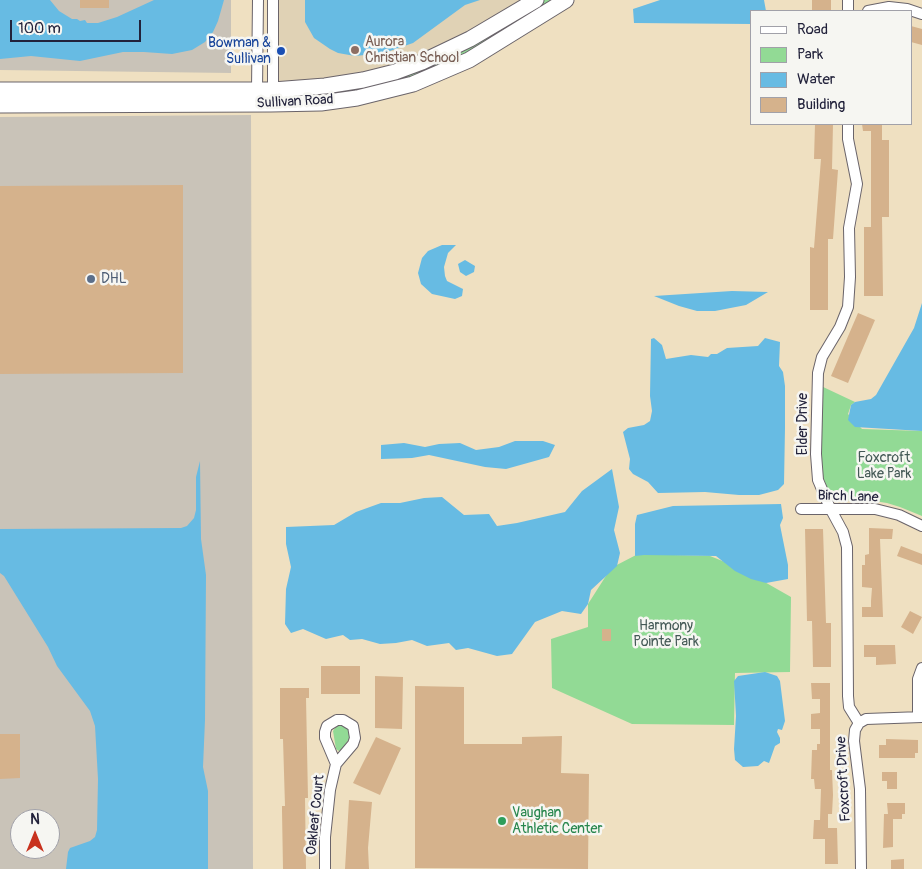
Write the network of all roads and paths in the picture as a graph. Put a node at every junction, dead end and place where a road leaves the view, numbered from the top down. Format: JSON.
{"nodes":[{"id":1,"x":258,"y":0,"type":"edge"},
{"id":2,"x":273,"y":0,"type":"edge"},
{"id":3,"x":536,"y":0,"type":"edge"},
{"id":4,"x":566,"y":0,"type":"edge"},
{"id":5,"x":873,"y":10,"type":"edge"},
{"id":6,"x":910,"y":10,"type":"edge"},
{"id":7,"x":0,"y":90,"type":"edge"},
{"id":8,"x":273,"y":90,"type":"junction"},
{"id":9,"x":260,"y":97,"type":"junction"},
{"id":10,"x":0,"y":105,"type":"edge"},
{"id":11,"x":848,"y":125,"type":"edge"},
{"id":12,"x":830,"y":508,"type":"junction"},
{"id":13,"x":801,"y":509,"type":"dead end"},
{"id":14,"x":922,"y":526,"type":"edge"},
{"id":15,"x":922,"y":668,"type":"edge"},
{"id":16,"x":920,"y":717,"type":"edge"},
{"id":17,"x":859,"y":723,"type":"junction"},
{"id":18,"x":336,"y":764,"type":"dead end"},
{"id":19,"x":326,"y":869,"type":"edge"},
{"id":20,"x":861,"y":869,"type":"edge"}],
"edges":[{"from":1,"to":9,"type":"street"},
{"from":2,"to":8,"type":"street"},
{"from":3,"to":8,"type":"street","name":"Sullivan Road"},
{"from":4,"to":9,"type":"street","name":"Sullivan Road"},
{"from":5,"to":6,"type":"street"},
{"from":7,"to":9,"type":"street","name":"Sullivan Road"},
{"from":8,"to":9,"type":"street","name":"Sullivan Road"},
{"from":9,"to":10,"type":"street","name":"Sullivan Road"},
{"from":11,"to":12,"type":"street","name":"Elder Drive"},
{"from":12,"to":13,"type":"street","name":"Birch Lane"},
{"from":12,"to":14,"type":"street","name":"Birch Lane"},
{"from":12,"to":17,"type":"street","name":"Elder Drive"},
{"from":15,"to":16,"type":"street"},
{"from":16,"to":17,"type":"street","name":"Foxcroft Drive"},
{"from":17,"to":20,"type":"street","name":"Foxcroft Drive"},
{"from":18,"to":19,"type":"street","name":"Oakleaf Court"}]}
